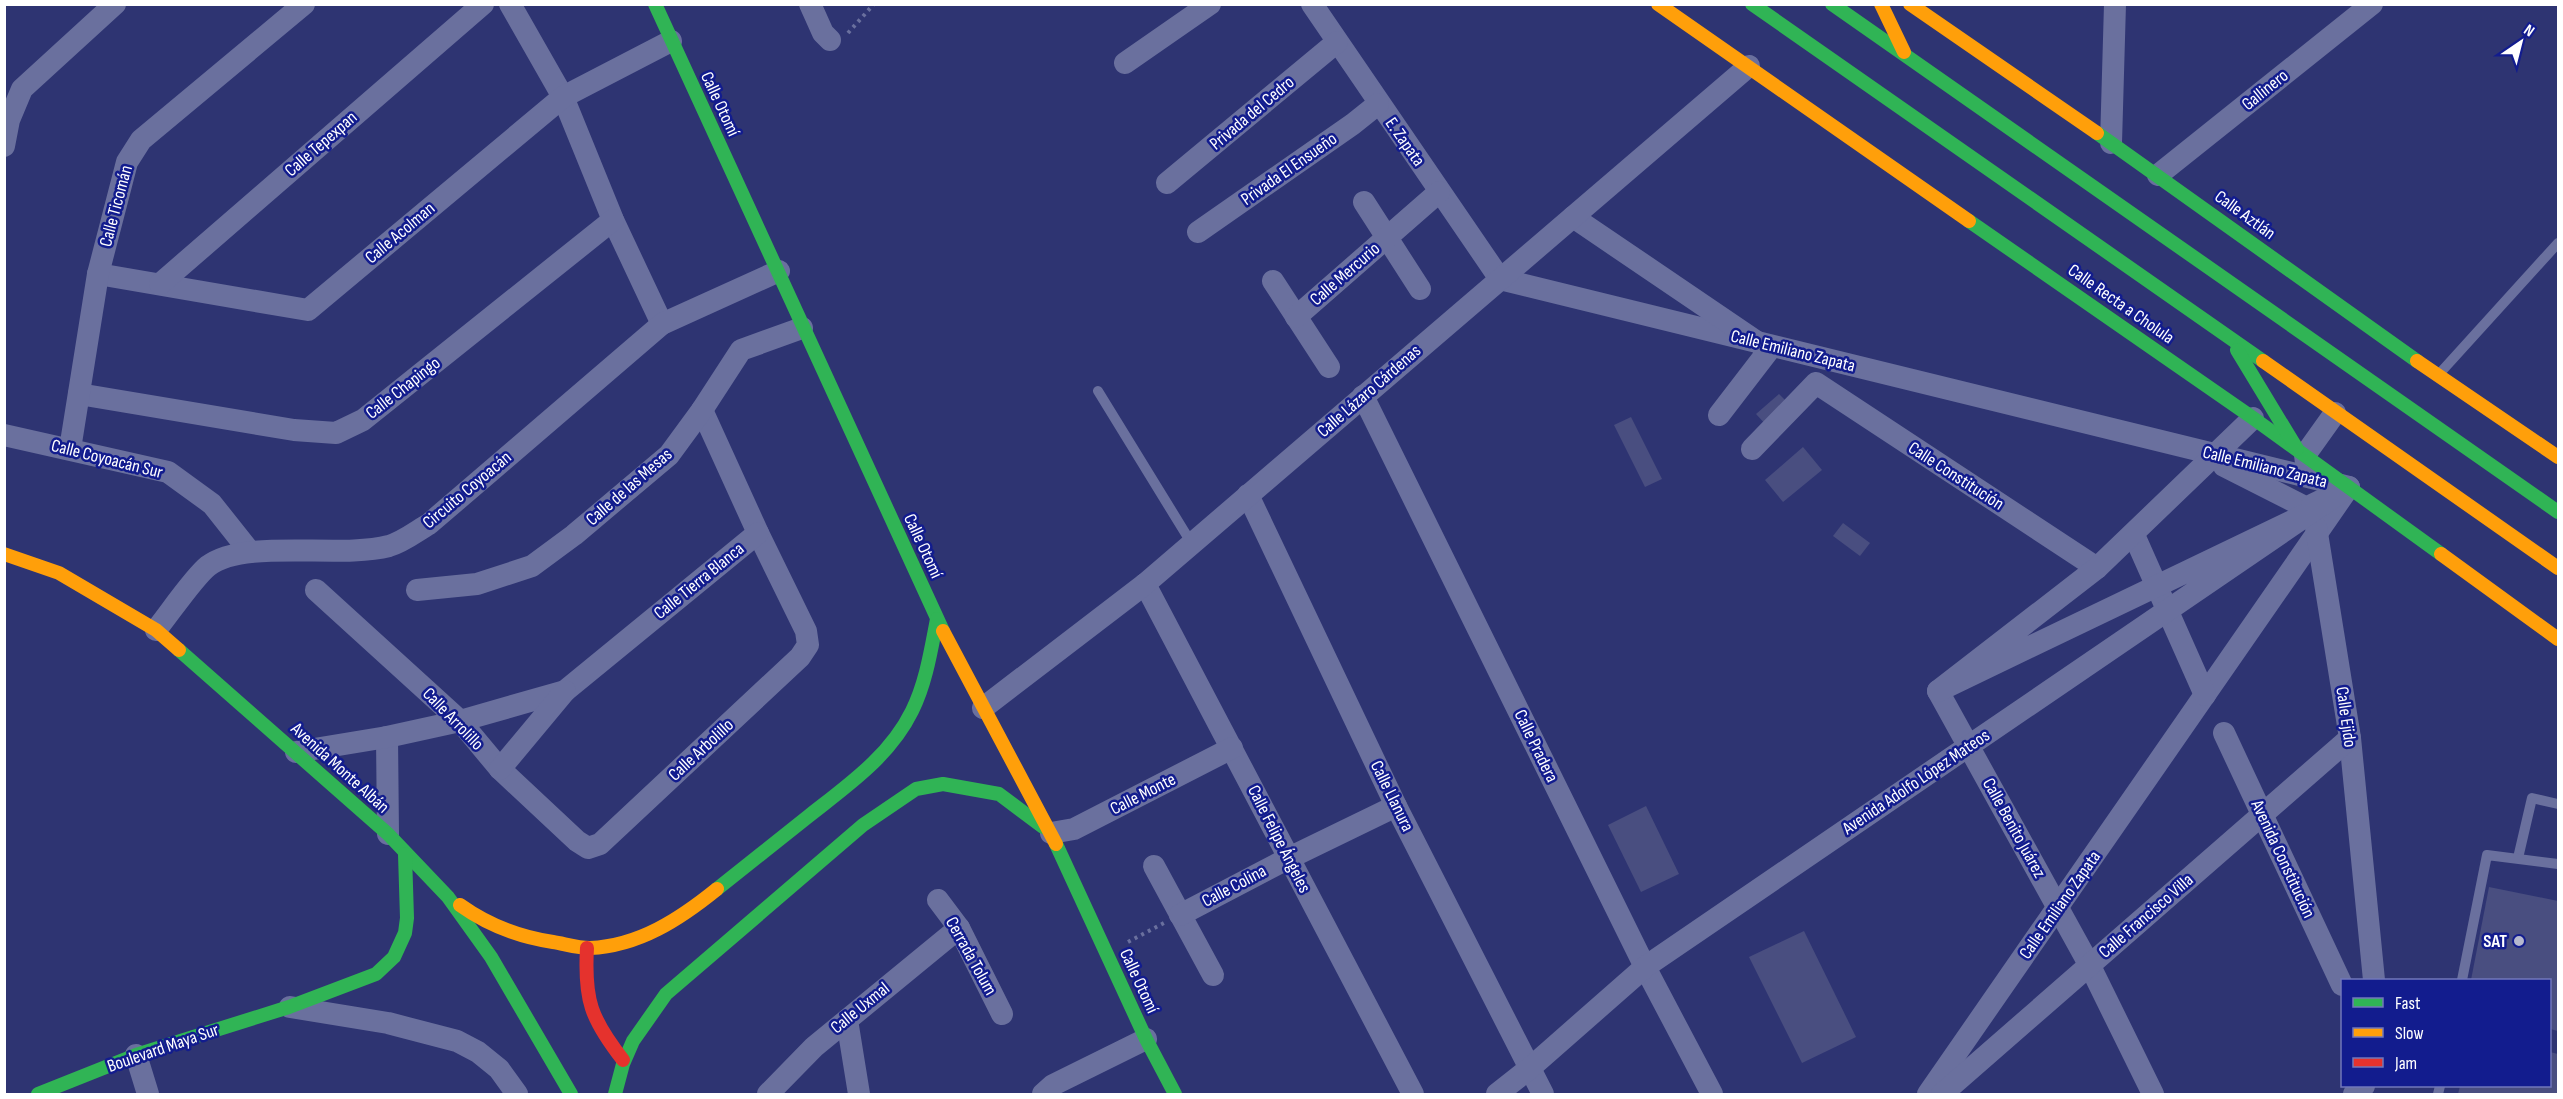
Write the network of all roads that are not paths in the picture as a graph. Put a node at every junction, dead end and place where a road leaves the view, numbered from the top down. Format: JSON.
{"nodes":[{"id":1,"x":116,"y":4,"type":"edge"},
{"id":2,"x":304,"y":4,"type":"edge"},
{"id":3,"x":483,"y":4,"type":"edge"},
{"id":4,"x":510,"y":4,"type":"edge"},
{"id":5,"x":655,"y":4,"type":"edge"},
{"id":6,"x":810,"y":4,"type":"edge"},
{"id":7,"x":1210,"y":4,"type":"edge"},
{"id":8,"x":1312,"y":4,"type":"edge"},
{"id":9,"x":1658,"y":4,"type":"edge"},
{"id":10,"x":1752,"y":4,"type":"edge"},
{"id":11,"x":1832,"y":4,"type":"edge"},
{"id":12,"x":1881,"y":4,"type":"edge"},
{"id":13,"x":1910,"y":4,"type":"edge"},
{"id":14,"x":2372,"y":4,"type":"edge"},
{"id":15,"x":2115,"y":5,"type":"edge"},
{"id":16,"x":830,"y":40,"type":"road end"},
{"id":17,"x":671,"y":41,"type":"junction"},
{"id":18,"x":1337,"y":42,"type":"junction"},
{"id":19,"x":1906,"y":57,"type":"junction"},
{"id":20,"x":1125,"y":63,"type":"dead end"},
{"id":21,"x":1749,"y":66,"type":"junction"},
{"id":22,"x":562,"y":97,"type":"junction"},
{"id":23,"x":1378,"y":104,"type":"junction"},
{"id":24,"x":2111,"y":143,"type":"junction"},
{"id":25,"x":4,"y":146,"type":"edge"},
{"id":26,"x":2158,"y":175,"type":"junction"},
{"id":27,"x":1167,"y":183,"type":"dead end"},
{"id":28,"x":1439,"y":192,"type":"junction"},
{"id":29,"x":1364,"y":202,"type":"dead end"},
{"id":30,"x":1573,"y":217,"type":"junction"},
{"id":31,"x":613,"y":220,"type":"junction"},
{"id":32,"x":1198,"y":232,"type":"dead end"},
{"id":33,"x":1387,"y":237,"type":"junction"},
{"id":34,"x":2559,"y":243,"type":"edge"},
{"id":35,"x":779,"y":271,"type":"junction"},
{"id":36,"x":98,"y":274,"type":"junction"},
{"id":37,"x":1500,"y":279,"type":"junction"},
{"id":38,"x":1273,"y":281,"type":"dead end"},
{"id":39,"x":160,"y":284,"type":"junction"},
{"id":40,"x":1420,"y":289,"type":"dead end"},
{"id":41,"x":1296,"y":317,"type":"junction"},
{"id":42,"x":662,"y":324,"type":"junction"},
{"id":43,"x":802,"y":328,"type":"junction"},
{"id":44,"x":2232,"y":340,"type":"junction"},
{"id":45,"x":1763,"y":346,"type":"junction"},
{"id":46,"x":1329,"y":367,"type":"dead end"},
{"id":47,"x":2438,"y":376,"type":"junction"},
{"id":48,"x":1098,"y":391,"type":"dead end"},
{"id":49,"x":79,"y":394,"type":"junction"},
{"id":50,"x":1364,"y":396,"type":"junction"},
{"id":51,"x":702,"y":410,"type":"junction"},
{"id":52,"x":2335,"y":413,"type":"junction"},
{"id":53,"x":1719,"y":415,"type":"dead end"},
{"id":54,"x":2253,"y":418,"type":"junction"},
{"id":55,"x":4,"y":435,"type":"edge"},
{"id":56,"x":70,"y":449,"type":"junction"},
{"id":57,"x":1752,"y":449,"type":"dead end"},
{"id":58,"x":2214,"y":457,"type":"junction"},
{"id":59,"x":2559,"y":457,"type":"edge"},
{"id":60,"x":2304,"y":461,"type":"junction"},
{"id":61,"x":2349,"y":487,"type":"junction"},
{"id":62,"x":1248,"y":495,"type":"junction"},
{"id":63,"x":2559,"y":512,"type":"edge"},
{"id":64,"x":2314,"y":517,"type":"junction"},
{"id":65,"x":758,"y":533,"type":"junction"},
{"id":66,"x":2134,"y":535,"type":"junction"},
{"id":67,"x":1192,"y":544,"type":"junction"},
{"id":68,"x":250,"y":552,"type":"junction"},
{"id":69,"x":4,"y":554,"type":"edge"},
{"id":70,"x":2097,"y":568,"type":"junction"},
{"id":71,"x":2559,"y":568,"type":"edge"},
{"id":72,"x":1145,"y":584,"type":"junction"},
{"id":73,"x":2156,"y":586,"type":"junction"},
{"id":74,"x":417,"y":590,"type":"dead end"},
{"id":75,"x":316,"y":591,"type":"dead end"},
{"id":76,"x":2168,"y":611,"type":"junction"},
{"id":77,"x":937,"y":619,"type":"junction"},
{"id":78,"x":156,"y":630,"type":"junction"},
{"id":79,"x":2559,"y":639,"type":"edge"},
{"id":80,"x":565,"y":691,"type":"junction"},
{"id":81,"x":1938,"y":691,"type":"junction"},
{"id":82,"x":2205,"y":695,"type":"junction"},
{"id":83,"x":983,"y":708,"type":"junction"},
{"id":84,"x":460,"y":720,"type":"junction"},
{"id":85,"x":2224,"y":733,"type":"dead end"},
{"id":86,"x":387,"y":737,"type":"junction"},
{"id":87,"x":2350,"y":738,"type":"junction"},
{"id":88,"x":1968,"y":746,"type":"junction"},
{"id":89,"x":1232,"y":748,"type":"junction"},
{"id":90,"x":296,"y":752,"type":"junction"},
{"id":91,"x":500,"y":770,"type":"junction"},
{"id":92,"x":2559,"y":804,"type":"edge"},
{"id":93,"x":1396,"y":806,"type":"junction"},
{"id":94,"x":2262,"y":815,"type":"junction"},
{"id":95,"x":1051,"y":833,"type":"junction"},
{"id":96,"x":388,"y":834,"type":"junction"},
{"id":97,"x":588,"y":848,"type":"joint"},
{"id":98,"x":405,"y":854,"type":"junction"},
{"id":99,"x":1289,"y":858,"type":"junction"},
{"id":100,"x":2518,"y":858,"type":"junction"},
{"id":101,"x":2559,"y":864,"type":"edge"},
{"id":102,"x":1154,"y":866,"type":"dead end"},
{"id":103,"x":448,"y":897,"type":"junction"},
{"id":104,"x":938,"y":900,"type":"dead end"},
{"id":105,"x":2058,"y":907,"type":"junction"},
{"id":106,"x":1180,"y":915,"type":"junction"},
{"id":107,"x":959,"y":928,"type":"junction"},
{"id":108,"x":587,"y":948,"type":"junction"},
{"id":109,"x":2090,"y":966,"type":"junction"},
{"id":110,"x":1645,"y":967,"type":"junction"},
{"id":111,"x":1213,"y":975,"type":"dead end"},
{"id":112,"x":2374,"y":979,"type":"edge"},
{"id":113,"x":2462,"y":979,"type":"edge"},
{"id":114,"x":2341,"y":981,"type":"edge"},
{"id":115,"x":289,"y":1007,"type":"junction"},
{"id":116,"x":1002,"y":1014,"type":"dead end"},
{"id":117,"x":847,"y":1020,"type":"junction"},
{"id":118,"x":1146,"y":1039,"type":"junction"},
{"id":119,"x":136,"y":1055,"type":"junction"},
{"id":120,"x":623,"y":1060,"type":"junction"},
{"id":121,"x":1530,"y":1068,"type":"junction"},
{"id":122,"x":39,"y":1095,"type":"edge"},
{"id":123,"x":148,"y":1095,"type":"edge"},
{"id":124,"x":517,"y":1095,"type":"edge"},
{"id":125,"x":571,"y":1095,"type":"edge"},
{"id":126,"x":615,"y":1095,"type":"edge"},
{"id":127,"x":768,"y":1095,"type":"edge"},
{"id":128,"x":859,"y":1095,"type":"edge"},
{"id":129,"x":1043,"y":1095,"type":"edge"},
{"id":130,"x":1175,"y":1095,"type":"edge"},
{"id":131,"x":1413,"y":1095,"type":"edge"},
{"id":132,"x":1497,"y":1095,"type":"edge"},
{"id":133,"x":1543,"y":1095,"type":"edge"},
{"id":134,"x":1712,"y":1095,"type":"edge"},
{"id":135,"x":1928,"y":1095,"type":"edge"},
{"id":136,"x":1942,"y":1095,"type":"edge"},
{"id":137,"x":2152,"y":1095,"type":"edge"}],
"edges":[{"from":1,"to":25,"type":"street"},
{"from":2,"to":36,"type":"street","name":"Calle Ticomán"},
{"from":3,"to":39,"type":"street","name":"Calle Tepexpan"},
{"from":4,"to":22,"type":"street"},
{"from":5,"to":17,"type":"street","name":"Calle Otomí"},
{"from":6,"to":16,"type":"street"},
{"from":7,"to":20,"type":"street"},
{"from":8,"to":18,"type":"street","name":"E. Zapata"},
{"from":9,"to":21,"type":"street","name":"Calle Recta a Cholula"},
{"from":10,"to":44,"type":"street","name":"Calle Recta a Cholula"},
{"from":11,"to":19,"type":"street"},
{"from":12,"to":19,"type":"street"},
{"from":13,"to":24,"type":"street","name":"Calle Aztlán"},
{"from":14,"to":26,"type":"street","name":"Gallinero"},
{"from":15,"to":24,"type":"street"},
{"from":17,"to":22,"type":"street","name":"Calle Acolman"},
{"from":17,"to":35,"type":"street","name":"Calle Otomí"},
{"from":18,"to":23,"type":"street","name":"E. Zapata"},
{"from":18,"to":27,"type":"street","name":"Privada del Cedro"},
{"from":19,"to":63,"type":"street"},
{"from":21,"to":30,"type":"street","name":"Calle Lázaro Cárdenas"},
{"from":21,"to":54,"type":"street","name":"Calle Recta a Cholula"},
{"from":22,"to":31,"type":"street"},
{"from":22,"to":39,"type":"street","name":"Calle Acolman"},
{"from":23,"to":28,"type":"street","name":"E. Zapata"},
{"from":23,"to":32,"type":"street","name":"Privada El Ensueño"},
{"from":24,"to":26,"type":"street","name":"Calle Aztlán"},
{"from":26,"to":47,"type":"street","name":"Calle Aztlán"},
{"from":28,"to":33,"type":"street","name":"Calle Mercurio"},
{"from":28,"to":37,"type":"street","name":"E. Zapata"},
{"from":29,"to":33,"type":"street"},
{"from":30,"to":37,"type":"street","name":"Calle Lázaro Cárdenas"},
{"from":30,"to":45,"type":"street"},
{"from":31,"to":42,"type":"street"},
{"from":31,"to":49,"type":"street","name":"Calle Chapingo"},
{"from":33,"to":40,"type":"street"},
{"from":33,"to":41,"type":"street","name":"Calle Mercurio"},
{"from":34,"to":47,"type":"lane"},
{"from":35,"to":42,"type":"street","name":"Circuito Coyoacán"},
{"from":35,"to":43,"type":"street","name":"Calle Otomí"},
{"from":36,"to":39,"type":"street","name":"Calle Acolman"},
{"from":36,"to":49,"type":"street","name":"Calle Ticomán"},
{"from":37,"to":45,"type":"street","name":"Calle Emiliano Zapata"},
{"from":37,"to":50,"type":"street","name":"Calle Lázaro Cárdenas"},
{"from":38,"to":41,"type":"street"},
{"from":41,"to":46,"type":"street","name":"Calle Mercurio"},
{"from":42,"to":68,"type":"street","name":"Circuito Coyoacán"},
{"from":43,"to":51,"type":"street","name":"Calle de las Mesas"},
{"from":43,"to":77,"type":"street","name":"Calle Otomí"},
{"from":44,"to":52,"type":"street","name":"Calle Recta a Cholula"},
{"from":44,"to":60,"type":"street"},
{"from":45,"to":53,"type":"street"},
{"from":45,"to":58,"type":"street","name":"Calle Emiliano Zapata"},
{"from":47,"to":59,"type":"street","name":"Calle Aztlán"},
{"from":48,"to":67,"type":"lane"},
{"from":49,"to":56,"type":"street","name":"Calle Ticomán"},
{"from":50,"to":62,"type":"street","name":"Calle Lázaro Cárdenas"},
{"from":50,"to":110,"type":"street","name":"Calle Pradera"},
{"from":51,"to":65,"type":"street","name":"Calle Tierra Blanca"},
{"from":51,"to":74,"type":"street","name":"Calle de las Mesas"},
{"from":52,"to":60,"type":"street"},
{"from":52,"to":71,"type":"street","name":"Calle Recta a Cholula"},
{"from":54,"to":58,"type":"street"},
{"from":54,"to":60,"type":"street","name":"Calle Recta a Cholula"},
{"from":55,"to":56,"type":"street","name":"Calle Coyoacán Sur"},
{"from":56,"to":68,"type":"street","name":"Calle Coyoacán Sur"},
{"from":57,"to":70,"type":"street","name":"Calle Constitución"},
{"from":58,"to":60,"type":"street","name":"Calle Emiliano Zapata"},
{"from":58,"to":64,"type":"street"},
{"from":58,"to":66,"type":"street"},
{"from":60,"to":61,"type":"street","name":"Calle Emiliano Zapata"},
{"from":60,"to":64,"type":"street","name":"Calle Ejido"},
{"from":61,"to":64,"type":"street","name":"Avenida Adolfo López Mateos"},
{"from":61,"to":79,"type":"street"},
{"from":62,"to":67,"type":"street","name":"Calle Lázaro Cárdenas"},
{"from":62,"to":93,"type":"street","name":"Calle Llanura"},
{"from":64,"to":73,"type":"street","name":"Avenida Adolfo López Mateos"},
{"from":64,"to":76,"type":"street","name":"Avenida Adolfo López Mateos"},
{"from":64,"to":82,"type":"street","name":"Calle Emiliano Zapata"},
{"from":64,"to":87,"type":"street","name":"Calle Ejido"},
{"from":65,"to":80,"type":"street","name":"Calle Tierra Blanca"},
{"from":65,"to":97,"type":"street","name":"Calle Arbolillo"},
{"from":66,"to":70,"type":"street"},
{"from":66,"to":73,"type":"street"},
{"from":67,"to":72,"type":"street","name":"Calle Lázaro Cárdenas"},
{"from":68,"to":78,"type":"street","name":"Circuito Coyoacán"},
{"from":69,"to":78,"type":"street","name":"Avenida Monte Albán"},
{"from":70,"to":81,"type":"street"},
{"from":72,"to":83,"type":"street","name":"Calle Lázaro Cárdenas"},
{"from":72,"to":89,"type":"street","name":"Calle Felipe Ángeles"},
{"from":73,"to":76,"type":"street"},
{"from":73,"to":81,"type":"street","name":"Avenida Adolfo López Mateos"},
{"from":75,"to":84,"type":"street","name":"Calle Arrolillo"},
{"from":76,"to":82,"type":"street"},
{"from":76,"to":88,"type":"street","name":"Avenida Adolfo López Mateos"},
{"from":77,"to":83,"type":"street","name":"Calle Otomí"},
{"from":77,"to":108,"type":"street"},
{"from":78,"to":90,"type":"street","name":"Avenida Monte Albán"},
{"from":80,"to":84,"type":"street","name":"Calle Tierra Blanca"},
{"from":80,"to":91,"type":"street","name":"Calle Tierra Blanca"},
{"from":81,"to":88,"type":"street","name":"Calle Benito Juárez"},
{"from":82,"to":105,"type":"street","name":"Calle Emiliano Zapata"},
{"from":83,"to":95,"type":"street","name":"Calle Otomí"},
{"from":84,"to":86,"type":"street","name":"Calle Tierra Blanca"},
{"from":84,"to":91,"type":"street","name":"Calle Arrolillo"},
{"from":85,"to":94,"type":"street","name":"Avenida Constitución"},
{"from":86,"to":90,"type":"street","name":"Calle Tierra Blanca"},
{"from":86,"to":96,"type":"street"},
{"from":87,"to":94,"type":"street","name":"Calle Francisco Villa"},
{"from":87,"to":112,"type":"street","name":"Calle Ejido"},
{"from":88,"to":105,"type":"street","name":"Calle Benito Juárez"},
{"from":88,"to":110,"type":"street","name":"Avenida Adolfo López Mateos"},
{"from":89,"to":95,"type":"street","name":"Calle Monte"},
{"from":89,"to":99,"type":"street","name":"Calle Felipe Ángeles"},
{"from":90,"to":96,"type":"street","name":"Avenida Monte Albán"},
{"from":91,"to":97,"type":"street","name":"Calle Arrolillo"},
{"from":92,"to":100,"type":"lane"},
{"from":93,"to":99,"type":"street","name":"Calle Colina"},
{"from":93,"to":121,"type":"street","name":"Calle Llanura"},
{"from":94,"to":109,"type":"street","name":"Calle Francisco Villa"},
{"from":94,"to":114,"type":"street","name":"Avenida Constitución"},
{"from":95,"to":118,"type":"street","name":"Calle Otomí"},
{"from":95,"to":120,"type":"street"},
{"from":96,"to":98,"type":"street","name":"Avenida Monte Albán"},
{"from":98,"to":103,"type":"street","name":"Avenida Monte Albán"},
{"from":98,"to":115,"type":"street","name":"Boulevard Maya Sur"},
{"from":99,"to":106,"type":"street","name":"Calle Colina"},
{"from":99,"to":131,"type":"street","name":"Calle Felipe Ángeles"},
{"from":100,"to":101,"type":"lane"},
{"from":100,"to":113,"type":"lane"},
{"from":102,"to":106,"type":"street"},
{"from":103,"to":108,"type":"street"},
{"from":103,"to":125,"type":"street","name":"Avenida Monte Albán"},
{"from":104,"to":107,"type":"street","name":"Cerrada Tolum"},
{"from":105,"to":109,"type":"street","name":"Calle Benito Juárez"},
{"from":105,"to":135,"type":"street","name":"Calle Emiliano Zapata"},
{"from":106,"to":111,"type":"street"},
{"from":107,"to":116,"type":"street","name":"Cerrada Tolum"},
{"from":107,"to":117,"type":"street","name":"Calle Uxmal"},
{"from":108,"to":120,"type":"street"},
{"from":109,"to":136,"type":"street","name":"Calle Francisco Villa"},
{"from":109,"to":137,"type":"street","name":"Calle Benito Juárez"},
{"from":110,"to":121,"type":"street","name":"Avenida Adolfo López Mateos"},
{"from":110,"to":134,"type":"street","name":"Calle Pradera"},
{"from":115,"to":119,"type":"street","name":"Boulevard Maya Sur"},
{"from":115,"to":124,"type":"street","name":"Boulevard Maya Sur"},
{"from":117,"to":127,"type":"street","name":"Calle Uxmal"},
{"from":117,"to":128,"type":"street"},
{"from":118,"to":129,"type":"street"},
{"from":118,"to":130,"type":"street","name":"Calle Otomí"},
{"from":119,"to":122,"type":"street","name":"Boulevard Maya Sur"},
{"from":119,"to":123,"type":"street"},
{"from":120,"to":126,"type":"street"},
{"from":121,"to":132,"type":"street","name":"Avenida Adolfo López Mateos"},
{"from":121,"to":133,"type":"street","name":"Calle Llanura"}]}
